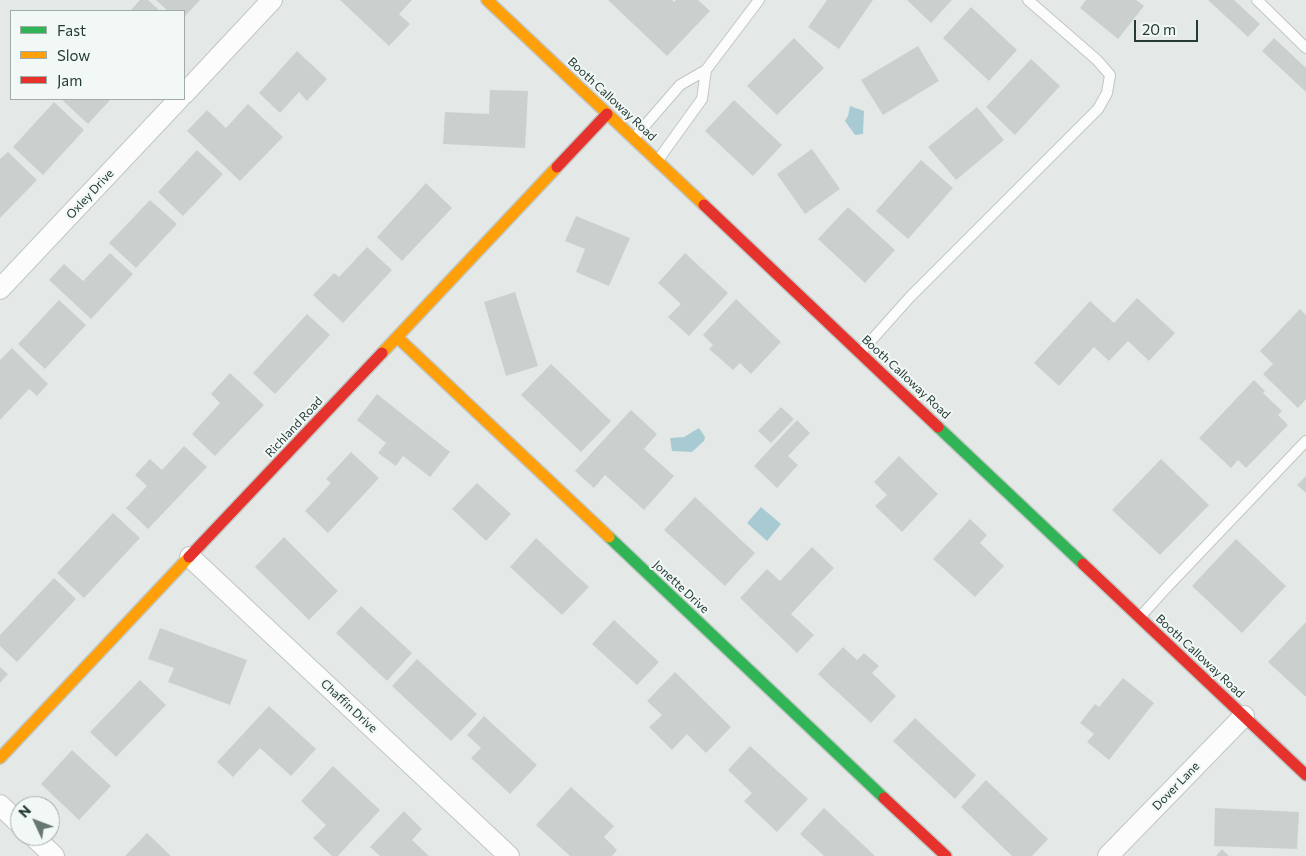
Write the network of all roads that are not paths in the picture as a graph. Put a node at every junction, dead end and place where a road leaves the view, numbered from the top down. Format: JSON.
{"nodes":[{"id":1,"x":272,"y":0,"type":"edge"},
{"id":2,"x":487,"y":0,"type":"edge"},
{"id":3,"x":759,"y":0,"type":"edge"},
{"id":4,"x":1028,"y":0,"type":"edge"},
{"id":5,"x":1257,"y":0,"type":"edge"},
{"id":6,"x":1306,"y":48,"type":"edge"},
{"id":7,"x":706,"y":70,"type":"junction"},
{"id":8,"x":185,"y":93,"type":"edge"},
{"id":9,"x":178,"y":100,"type":"edge"},
{"id":10,"x":608,"y":114,"type":"junction"},
{"id":11,"x":633,"y":138,"type":"junction"},
{"id":12,"x":657,"y":161,"type":"junction"},
{"id":13,"x":0,"y":289,"type":"edge"},
{"id":14,"x":397,"y":337,"type":"junction"},
{"id":15,"x":860,"y":353,"type":"junction"},
{"id":16,"x":1306,"y":441,"type":"edge"},
{"id":17,"x":190,"y":557,"type":"junction"},
{"id":18,"x":1140,"y":618,"type":"junction"},
{"id":19,"x":1244,"y":716,"type":"junction"},
{"id":20,"x":0,"y":758,"type":"edge"},
{"id":21,"x":1306,"y":775,"type":"edge"},
{"id":22,"x":0,"y":805,"type":"edge"},
{"id":23,"x":10,"y":814,"type":"edge"},
{"id":24,"x":44,"y":846,"type":"edge"},
{"id":25,"x":54,"y":856,"type":"edge"},
{"id":26,"x":509,"y":856,"type":"edge"},
{"id":27,"x":946,"y":856,"type":"edge"},
{"id":28,"x":1108,"y":856,"type":"edge"}],
"edges":[{"from":1,"to":8,"type":"street"},
{"from":2,"to":10,"type":"street","name":"Booth Calloway Road"},
{"from":3,"to":7,"type":"lane"},
{"from":4,"to":15,"type":"lane"},
{"from":5,"to":6,"type":"lane"},
{"from":7,"to":11,"type":"lane"},
{"from":7,"to":12,"type":"lane"},
{"from":9,"to":13,"type":"street","name":"Oxley Drive"},
{"from":10,"to":11,"type":"street","name":"Booth Calloway Road"},
{"from":10,"to":14,"type":"street","name":"Richland Road"},
{"from":11,"to":12,"type":"street","name":"Booth Calloway Road"},
{"from":12,"to":15,"type":"street","name":"Booth Calloway Road"},
{"from":14,"to":17,"type":"street","name":"Richland Road"},
{"from":14,"to":27,"type":"street","name":"Jonette Drive"},
{"from":15,"to":18,"type":"street","name":"Booth Calloway Road"},
{"from":16,"to":18,"type":"lane"},
{"from":17,"to":20,"type":"street","name":"Richland Road"},
{"from":17,"to":26,"type":"street","name":"Chaffin Drive"},
{"from":18,"to":19,"type":"street","name":"Booth Calloway Road"},
{"from":19,"to":21,"type":"street","name":"Booth Calloway Road"},
{"from":19,"to":28,"type":"street","name":"Dover Lane"},
{"from":22,"to":23,"type":"street"},
{"from":24,"to":25,"type":"street"}]}
